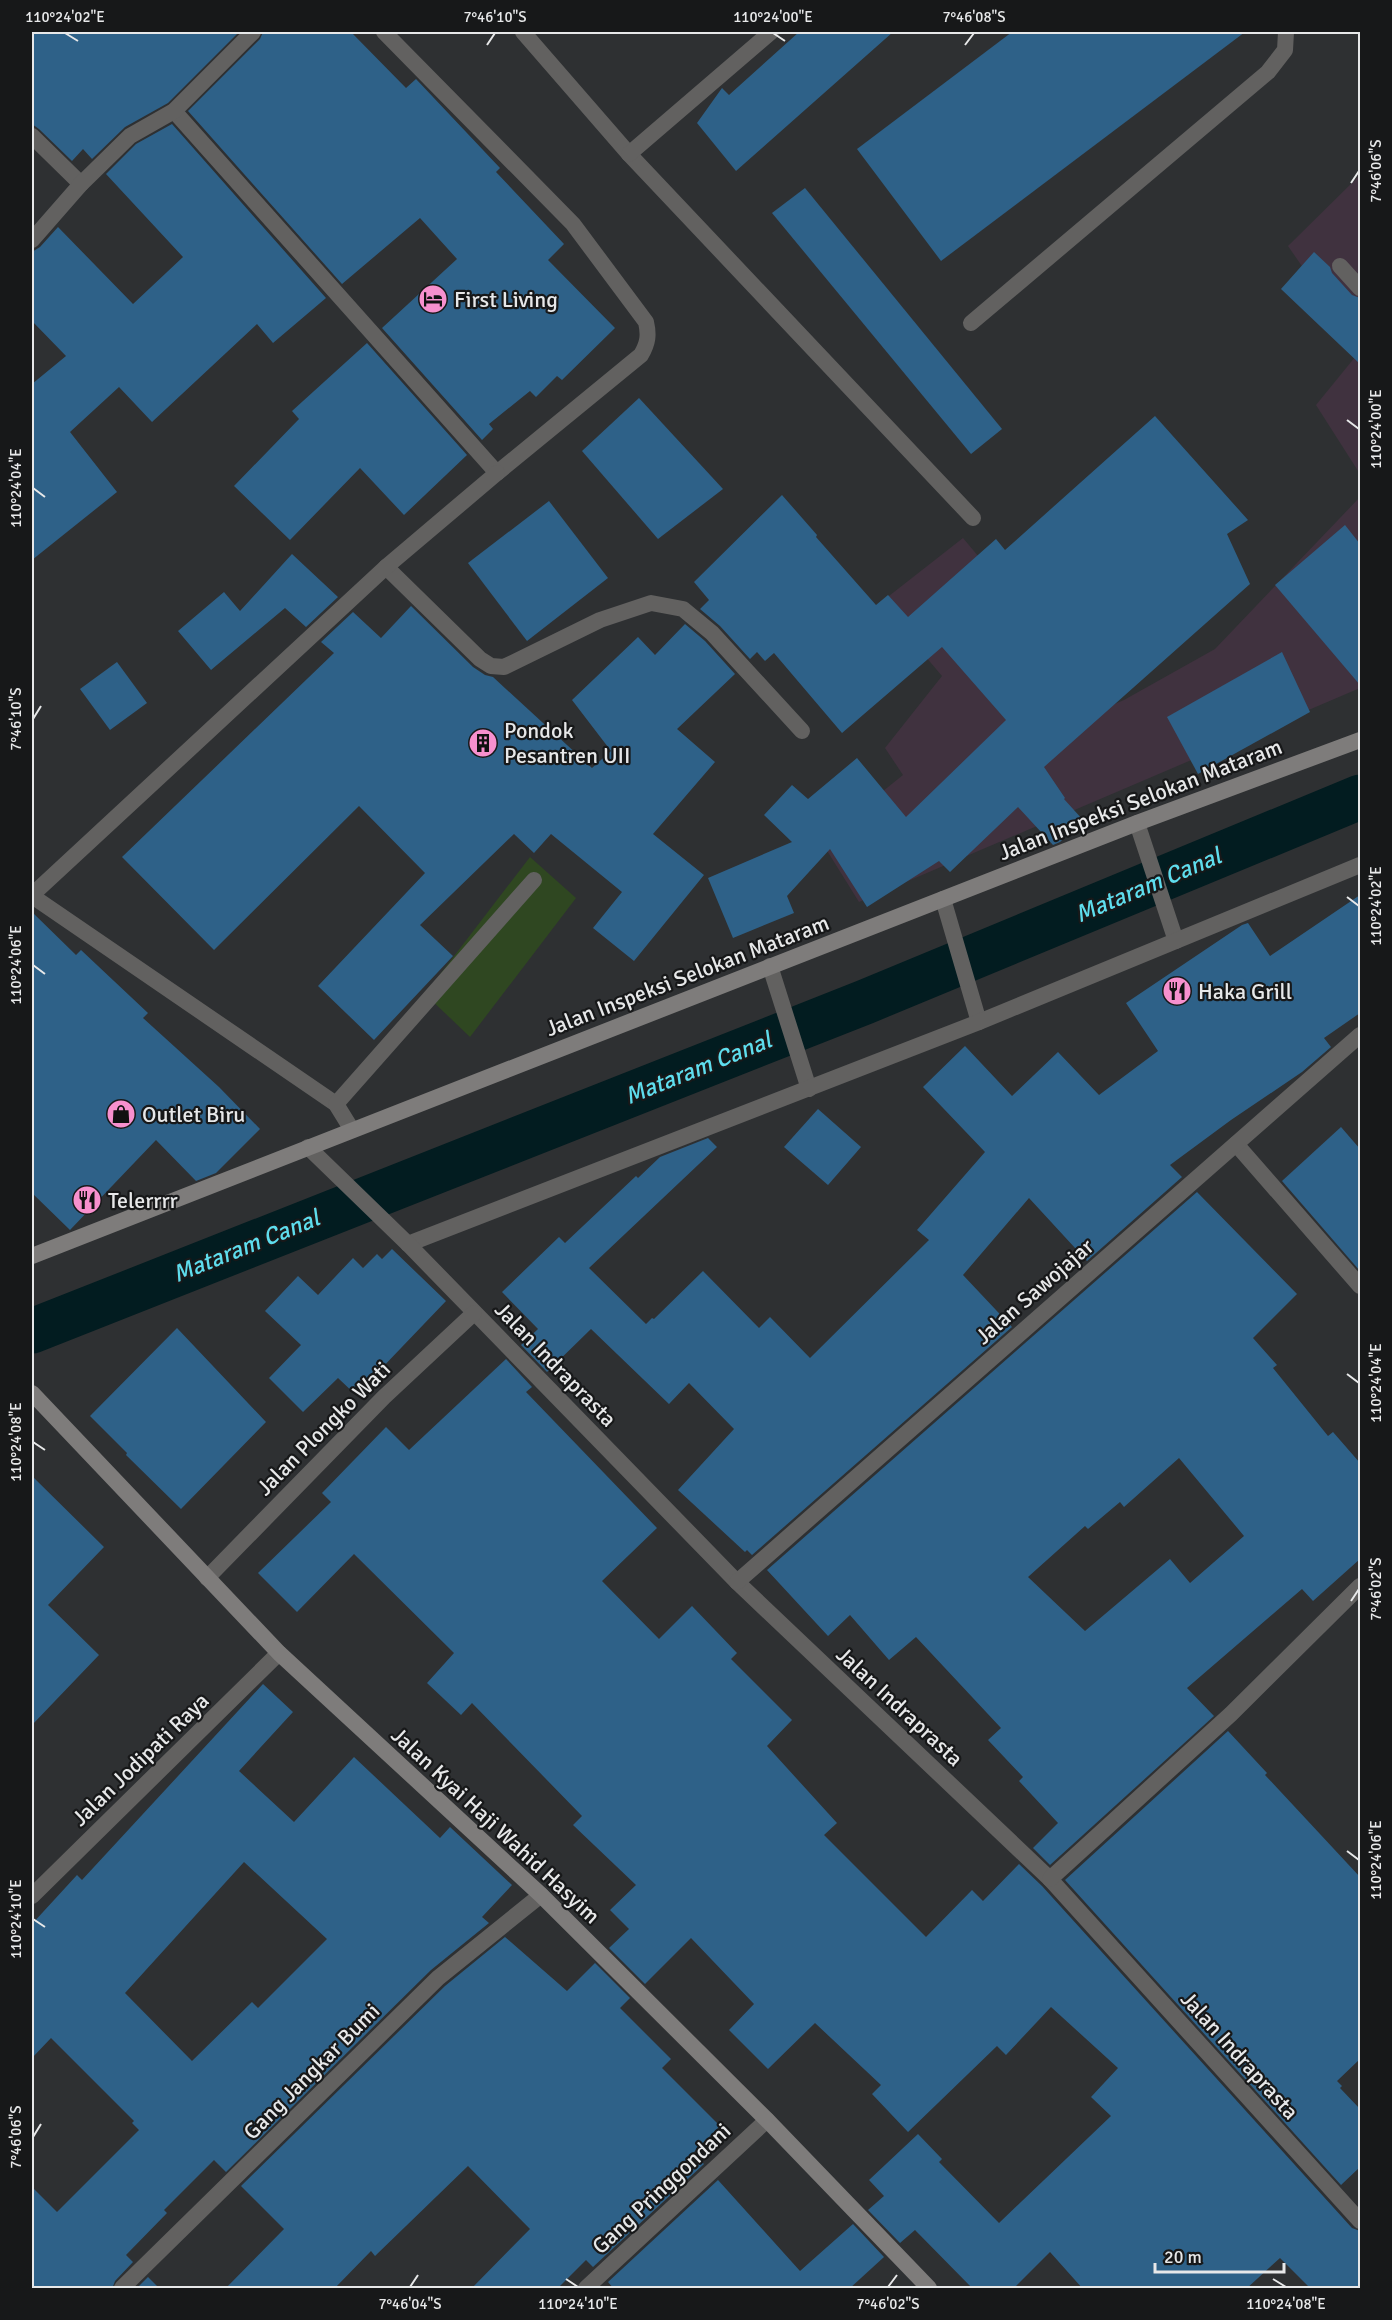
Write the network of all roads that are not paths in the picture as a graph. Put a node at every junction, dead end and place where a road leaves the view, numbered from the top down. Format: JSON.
{"nodes":[{"id":1,"x":253,"y":32,"type":"edge"},
{"id":2,"x":384,"y":32,"type":"edge"},
{"id":3,"x":523,"y":32,"type":"edge"},
{"id":4,"x":771,"y":32,"type":"edge"},
{"id":5,"x":1286,"y":32,"type":"edge"},
{"id":6,"x":174,"y":111,"type":"junction"},
{"id":7,"x":32,"y":136,"type":"edge"},
{"id":8,"x":629,"y":154,"type":"junction"},
{"id":9,"x":81,"y":184,"type":"junction"},
{"id":10,"x":32,"y":240,"type":"edge"},
{"id":11,"x":1340,"y":266,"type":"dead end"},
{"id":12,"x":1360,"y":288,"type":"edge"},
{"id":13,"x":971,"y":323,"type":"dead end"},
{"id":14,"x":497,"y":473,"type":"junction"},
{"id":15,"x":973,"y":518,"type":"dead end"},
{"id":16,"x":386,"y":567,"type":"junction"},
{"id":17,"x":802,"y":731,"type":"dead end"},
{"id":18,"x":1360,"y":740,"type":"edge"},
{"id":19,"x":1137,"y":823,"type":"junction"},
{"id":20,"x":1360,"y":865,"type":"edge"},
{"id":21,"x":534,"y":880,"type":"dead end"},
{"id":22,"x":32,"y":895,"type":"edge"},
{"id":23,"x":943,"y":899,"type":"junction"},
{"id":24,"x":1176,"y":941,"type":"junction"},
{"id":25,"x":770,"y":966,"type":"junction"},
{"id":26,"x":979,"y":1023,"type":"junction"},
{"id":27,"x":1360,"y":1035,"type":"edge"},
{"id":28,"x":809,"y":1089,"type":"junction"},
{"id":29,"x":336,"y":1104,"type":"junction"},
{"id":30,"x":352,"y":1130,"type":"junction"},
{"id":31,"x":1236,"y":1144,"type":"junction"},
{"id":32,"x":308,"y":1148,"type":"junction"},
{"id":33,"x":403,"y":1239,"type":"junction"},
{"id":34,"x":32,"y":1256,"type":"edge"},
{"id":35,"x":1360,"y":1286,"type":"edge"},
{"id":36,"x":474,"y":1313,"type":"junction"},
{"id":37,"x":32,"y":1393,"type":"edge"},
{"id":38,"x":207,"y":1578,"type":"junction"},
{"id":39,"x":736,"y":1582,"type":"junction"},
{"id":40,"x":1360,"y":1586,"type":"edge"},
{"id":41,"x":279,"y":1653,"type":"junction"},
{"id":42,"x":1050,"y":1879,"type":"junction"},
{"id":43,"x":541,"y":1895,"type":"junction"},
{"id":44,"x":32,"y":1896,"type":"edge"},
{"id":45,"x":766,"y":2120,"type":"junction"},
{"id":46,"x":1360,"y":2221,"type":"edge"},
{"id":47,"x":122,"y":2289,"type":"edge"},
{"id":48,"x":586,"y":2289,"type":"edge"},
{"id":49,"x":929,"y":2289,"type":"edge"}],
"edges":[{"from":1,"to":6,"type":"street"},
{"from":2,"to":14,"type":"street"},
{"from":3,"to":8,"type":"street"},
{"from":4,"to":8,"type":"street"},
{"from":5,"to":13,"type":"street"},
{"from":6,"to":9,"type":"street"},
{"from":6,"to":14,"type":"street"},
{"from":7,"to":9,"type":"street"},
{"from":8,"to":15,"type":"street"},
{"from":9,"to":10,"type":"street"},
{"from":11,"to":12,"type":"street"},
{"from":14,"to":16,"type":"street"},
{"from":16,"to":17,"type":"street"},
{"from":16,"to":22,"type":"street"},
{"from":18,"to":19,"type":"main road","name":"Jalan Inspeksi Selokan Mataram"},
{"from":19,"to":23,"type":"main road","name":"Jalan Inspeksi Selokan Mataram"},
{"from":19,"to":24,"type":"street"},
{"from":20,"to":24,"type":"street"},
{"from":21,"to":29,"type":"street"},
{"from":22,"to":29,"type":"street"},
{"from":23,"to":25,"type":"main road","name":"Jalan Inspeksi Selokan Mataram"},
{"from":23,"to":26,"type":"street"},
{"from":24,"to":26,"type":"street"},
{"from":25,"to":28,"type":"street"},
{"from":25,"to":30,"type":"main road","name":"Jalan Inspeksi Selokan Mataram"},
{"from":26,"to":28,"type":"street"},
{"from":27,"to":31,"type":"street","name":"Jalan Sawojajar"},
{"from":28,"to":33,"type":"street"},
{"from":29,"to":30,"type":"street"},
{"from":30,"to":32,"type":"main road","name":"Jalan Inspeksi Selokan Mataram"},
{"from":31,"to":35,"type":"street"},
{"from":31,"to":39,"type":"street","name":"Jalan Sawojajar"},
{"from":32,"to":33,"type":"street","name":"Jalan Indraprasta"},
{"from":32,"to":34,"type":"main road","name":"Jalan Inspeksi Selokan Mataram"},
{"from":33,"to":36,"type":"street","name":"Jalan Indraprasta"},
{"from":36,"to":38,"type":"street","name":"Jalan Plongko Wati"},
{"from":36,"to":39,"type":"street","name":"Jalan Indraprasta"},
{"from":37,"to":38,"type":"main road","name":"Jalan Kyai Haji Wahid Hasyim"},
{"from":38,"to":41,"type":"main road","name":"Jalan Kyai Haji Wahid Hasyim"},
{"from":39,"to":42,"type":"street","name":"Jalan Indraprasta"},
{"from":40,"to":42,"type":"street"},
{"from":41,"to":43,"type":"main road","name":"Jalan Kyai Haji Wahid Hasyim"},
{"from":41,"to":44,"type":"street","name":"Jalan Jodipati Raya"},
{"from":42,"to":46,"type":"street","name":"Jalan Indraprasta"},
{"from":43,"to":45,"type":"main road","name":"Jalan Kyai Haji Wahid Hasyim"},
{"from":43,"to":47,"type":"street","name":"Gang Jangkar Bumi"},
{"from":45,"to":48,"type":"street","name":"Gang Pringgondani"},
{"from":45,"to":49,"type":"main road","name":"Jalan Kyai Haji Wahid Hasyim"}]}
